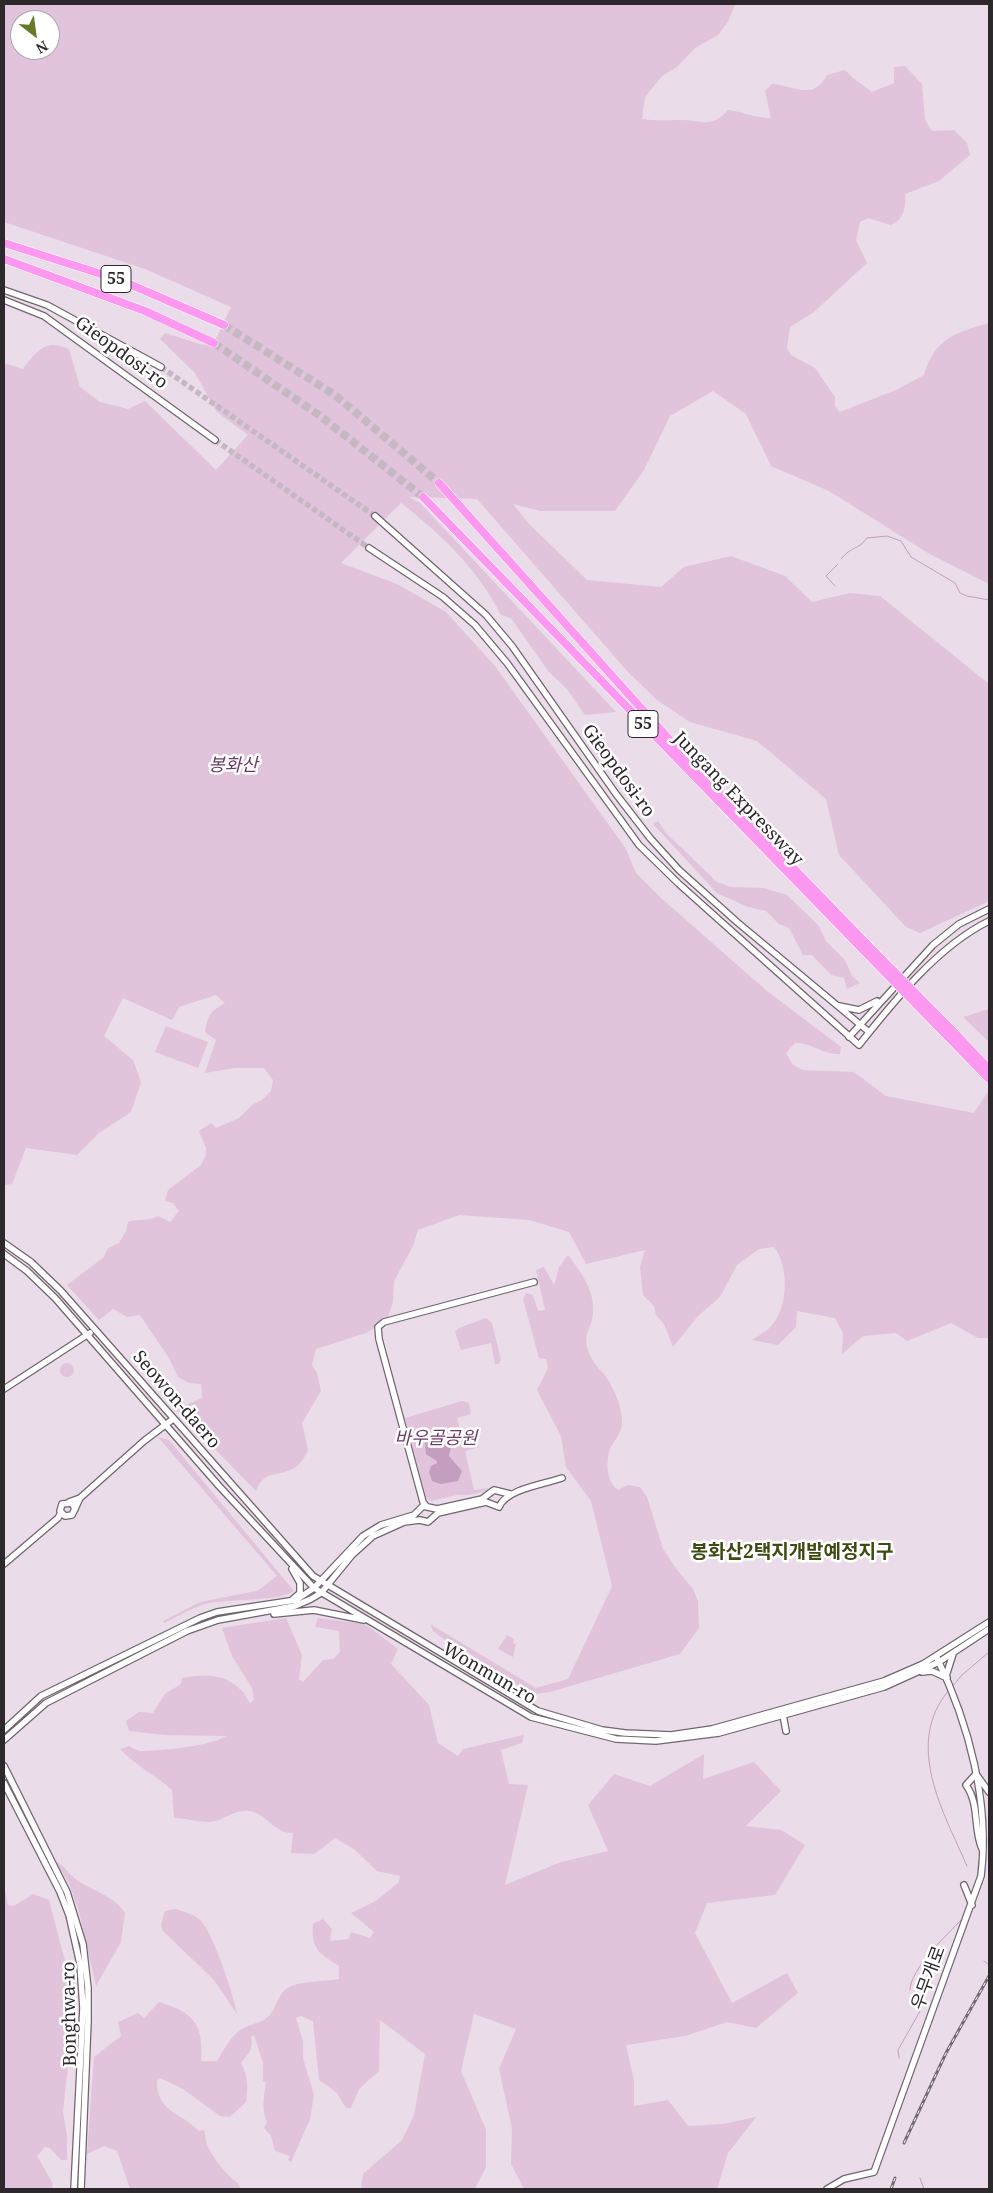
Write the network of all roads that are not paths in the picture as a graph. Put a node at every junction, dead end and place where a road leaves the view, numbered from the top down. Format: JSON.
{"nodes":[{"id":1,"x":4,"y":242,"type":"edge"},
{"id":2,"x":4,"y":259,"type":"edge"},
{"id":3,"x":4,"y":290,"type":"edge"},
{"id":4,"x":4,"y":300,"type":"edge"},
{"id":5,"x":224,"y":325,"type":"tunnel mouth"},
{"id":6,"x":214,"y":343,"type":"tunnel mouth"},
{"id":7,"x":161,"y":367,"type":"tunnel mouth"},
{"id":8,"x":215,"y":440,"type":"tunnel mouth"},
{"id":9,"x":439,"y":483,"type":"tunnel mouth"},
{"id":10,"x":423,"y":497,"type":"tunnel mouth"},
{"id":11,"x":375,"y":516,"type":"tunnel mouth"},
{"id":12,"x":369,"y":548,"type":"tunnel mouth"},
{"id":13,"x":989,"y":909,"type":"edge"},
{"id":14,"x":989,"y":921,"type":"edge"},
{"id":15,"x":865,"y":947,"type":"junction"},
{"id":16,"x":883,"y":997,"type":"junction"},
{"id":17,"x":835,"y":1004,"type":"junction"},
{"id":18,"x":859,"y":1024,"type":"junction"},
{"id":19,"x":869,"y":1032,"type":"junction"},
{"id":20,"x":949,"y":1033,"type":"junction"},
{"id":21,"x":849,"y":1037,"type":"junction"},
{"id":22,"x":989,"y":1069,"type":"edge"},
{"id":23,"x":989,"y":1079,"type":"edge"},
{"id":24,"x":4,"y":1244,"type":"edge"},
{"id":25,"x":4,"y":1254,"type":"edge"},
{"id":26,"x":534,"y":1282,"type":"dead end"},
{"id":27,"x":94,"y":1330,"type":"junction"},
{"id":28,"x":88,"y":1335,"type":"junction"},
{"id":29,"x":4,"y":1389,"type":"edge"},
{"id":30,"x":174,"y":1419,"type":"junction"},
{"id":31,"x":165,"y":1425,"type":"junction"},
{"id":32,"x":562,"y":1478,"type":"dead end"},
{"id":33,"x":500,"y":1492,"type":"junction"},
{"id":34,"x":510,"y":1494,"type":"junction"},
{"id":35,"x":489,"y":1495,"type":"junction"},
{"id":36,"x":80,"y":1498,"type":"junction"},
{"id":37,"x":70,"y":1502,"type":"junction"},
{"id":38,"x":497,"y":1502,"type":"junction"},
{"id":39,"x":423,"y":1507,"type":"junction"},
{"id":40,"x":75,"y":1509,"type":"junction"},
{"id":41,"x":61,"y":1516,"type":"junction"},
{"id":42,"x":434,"y":1517,"type":"junction"},
{"id":43,"x":420,"y":1520,"type":"junction"},
{"id":44,"x":285,"y":1558,"type":"junction"},
{"id":45,"x":4,"y":1564,"type":"edge"},
{"id":46,"x":320,"y":1581,"type":"junction"},
{"id":47,"x":327,"y":1585,"type":"junction"},
{"id":48,"x":314,"y":1588,"type":"junction"},
{"id":49,"x":321,"y":1593,"type":"junction"},
{"id":50,"x":284,"y":1602,"type":"junction"},
{"id":51,"x":218,"y":1620,"type":"junction"},
{"id":52,"x":370,"y":1621,"type":"junction"},
{"id":53,"x":989,"y":1622,"type":"edge"},
{"id":54,"x":989,"y":1630,"type":"edge"},
{"id":55,"x":165,"y":1638,"type":"junction"},
{"id":56,"x":954,"y":1654,"type":"junction"},
{"id":57,"x":938,"y":1659,"type":"junction"},
{"id":58,"x":918,"y":1672,"type":"junction"},
{"id":59,"x":947,"y":1678,"type":"junction"},
{"id":60,"x":783,"y":1714,"type":"junction"},
{"id":61,"x":4,"y":1730,"type":"edge"},
{"id":62,"x":786,"y":1731,"type":"dead end"},
{"id":63,"x":4,"y":1740,"type":"edge"},
{"id":64,"x":4,"y":1766,"type":"edge"},
{"id":65,"x":976,"y":1774,"type":"junction"},
{"id":66,"x":4,"y":1783,"type":"edge"},
{"id":67,"x":989,"y":1792,"type":"edge"},
{"id":68,"x":984,"y":1854,"type":"junction"},
{"id":69,"x":979,"y":1883,"type":"junction"},
{"id":70,"x":972,"y":1905,"type":"junction"},
{"id":71,"x":74,"y":2189,"type":"edge"},
{"id":72,"x":81,"y":2189,"type":"edge"},
{"id":73,"x":827,"y":2189,"type":"edge"}],
"edges":[{"from":1,"to":5,"type":"highway","number":"55"},
{"from":2,"to":6,"type":"highway","number":"55"},
{"from":3,"to":7,"type":"street","name":"Gieopdosi-ro"},
{"from":4,"to":8,"type":"street","name":"Gieopdosi-ro"},
{"from":9,"to":15,"type":"highway","name":"Jungang Expressway","number":"55"},
{"from":10,"to":15,"type":"highway","name":"Jungang Expressway","number":"55"},
{"from":11,"to":17,"type":"street","name":"Gieopdosi-ro"},
{"from":12,"to":21,"type":"street","name":"Gieopdosi-ro"},
{"from":13,"to":16,"type":"street"},
{"from":14,"to":19,"type":"street"},
{"from":15,"to":20,"type":"highway","name":"Jungang Expressway","number":"55","bridge":true},
{"from":16,"to":17,"type":"street"},
{"from":16,"to":18,"type":"street"},
{"from":17,"to":18,"type":"street","name":"Gieopdosi-ro"},
{"from":18,"to":19,"type":"street","name":"Gieopdosi-ro"},
{"from":18,"to":21,"type":"street"},
{"from":19,"to":21,"type":"street"},
{"from":20,"to":22,"type":"highway","name":"Jungang Expressway","number":"55"},
{"from":20,"to":23,"type":"highway","name":"Jungang Expressway","number":"55"},
{"from":24,"to":27,"type":"street","name":"Seowon-daero"},
{"from":25,"to":28,"type":"street","name":"Seowon-daero"},
{"from":26,"to":39,"type":"street"},
{"from":27,"to":28,"type":"street"},
{"from":27,"to":30,"type":"street","name":"Seowon-daero"},
{"from":28,"to":29,"type":"street"},
{"from":28,"to":31,"type":"street","name":"Seowon-daero"},
{"from":30,"to":31,"type":"street"},
{"from":30,"to":46,"type":"street","name":"Seowon-daero"},
{"from":31,"to":36,"type":"street","name":"Seowon-daero"},
{"from":31,"to":44,"type":"street","name":"Seowon-daero"},
{"from":32,"to":34,"type":"street"},
{"from":33,"to":34,"type":"street"},
{"from":33,"to":35,"type":"street"},
{"from":33,"to":38,"type":"street"},
{"from":34,"to":38,"type":"street"},
{"from":35,"to":38,"type":"street"},
{"from":35,"to":39,"type":"street"},
{"from":36,"to":37,"type":"street"},
{"from":36,"to":40,"type":"street"},
{"from":37,"to":40,"type":"street"},
{"from":37,"to":41,"type":"street"},
{"from":38,"to":42,"type":"street"},
{"from":39,"to":42,"type":"street"},
{"from":39,"to":43,"type":"street"},
{"from":39,"to":46,"type":"street"},
{"from":40,"to":41,"type":"street"},
{"from":41,"to":45,"type":"street"},
{"from":42,"to":43,"type":"street"},
{"from":43,"to":47,"type":"street"},
{"from":44,"to":48,"type":"street","name":"Seowon-daero"},
{"from":44,"to":50,"type":"street"},
{"from":46,"to":47,"type":"street","name":"Seowon-daero"},
{"from":46,"to":48,"type":"street"},
{"from":47,"to":49,"type":"street"},
{"from":47,"to":60,"type":"street","name":"Wonmun-ro"},
{"from":48,"to":49,"type":"street","name":"Seowon-daero"},
{"from":48,"to":50,"type":"street"},
{"from":49,"to":51,"type":"street"},
{"from":49,"to":52,"type":"street","name":"Wonmun-ro"},
{"from":50,"to":55,"type":"street"},
{"from":51,"to":52,"type":"street"},
{"from":51,"to":55,"type":"street"},
{"from":52,"to":60,"type":"street","name":"Wonmun-ro"},
{"from":53,"to":57,"type":"street","name":"Wonmun-ro"},
{"from":54,"to":56,"type":"street","name":"Wonmun-ro"},
{"from":55,"to":61,"type":"street"},
{"from":55,"to":63,"type":"street"},
{"from":56,"to":57,"type":"street","name":"Wonmun-ro"},
{"from":56,"to":59,"type":"street"},
{"from":57,"to":58,"type":"street","name":"Wonmun-ro"},
{"from":57,"to":59,"type":"street","name":"우무개로"},
{"from":57,"to":60,"type":"street","name":"Wonmun-ro"},
{"from":58,"to":59,"type":"street"},
{"from":58,"to":60,"type":"street","name":"Wonmun-ro"},
{"from":59,"to":65,"type":"street","name":"우무개로"},
{"from":60,"to":62,"type":"street"},
{"from":64,"to":72,"type":"street","name":"Bonghwa-ro"},
{"from":65,"to":67,"type":"street"},
{"from":65,"to":68,"type":"street","name":"우무개로"},
{"from":65,"to":68,"type":"street"},
{"from":66,"to":71,"type":"street","name":"Bonghwa-ro"},
{"from":68,"to":69,"type":"street","name":"우무개로"},
{"from":69,"to":70,"type":"street","name":"우무개로"},
{"from":69,"to":70,"type":"street"},
{"from":70,"to":73,"type":"street","name":"우무개로"}]}
